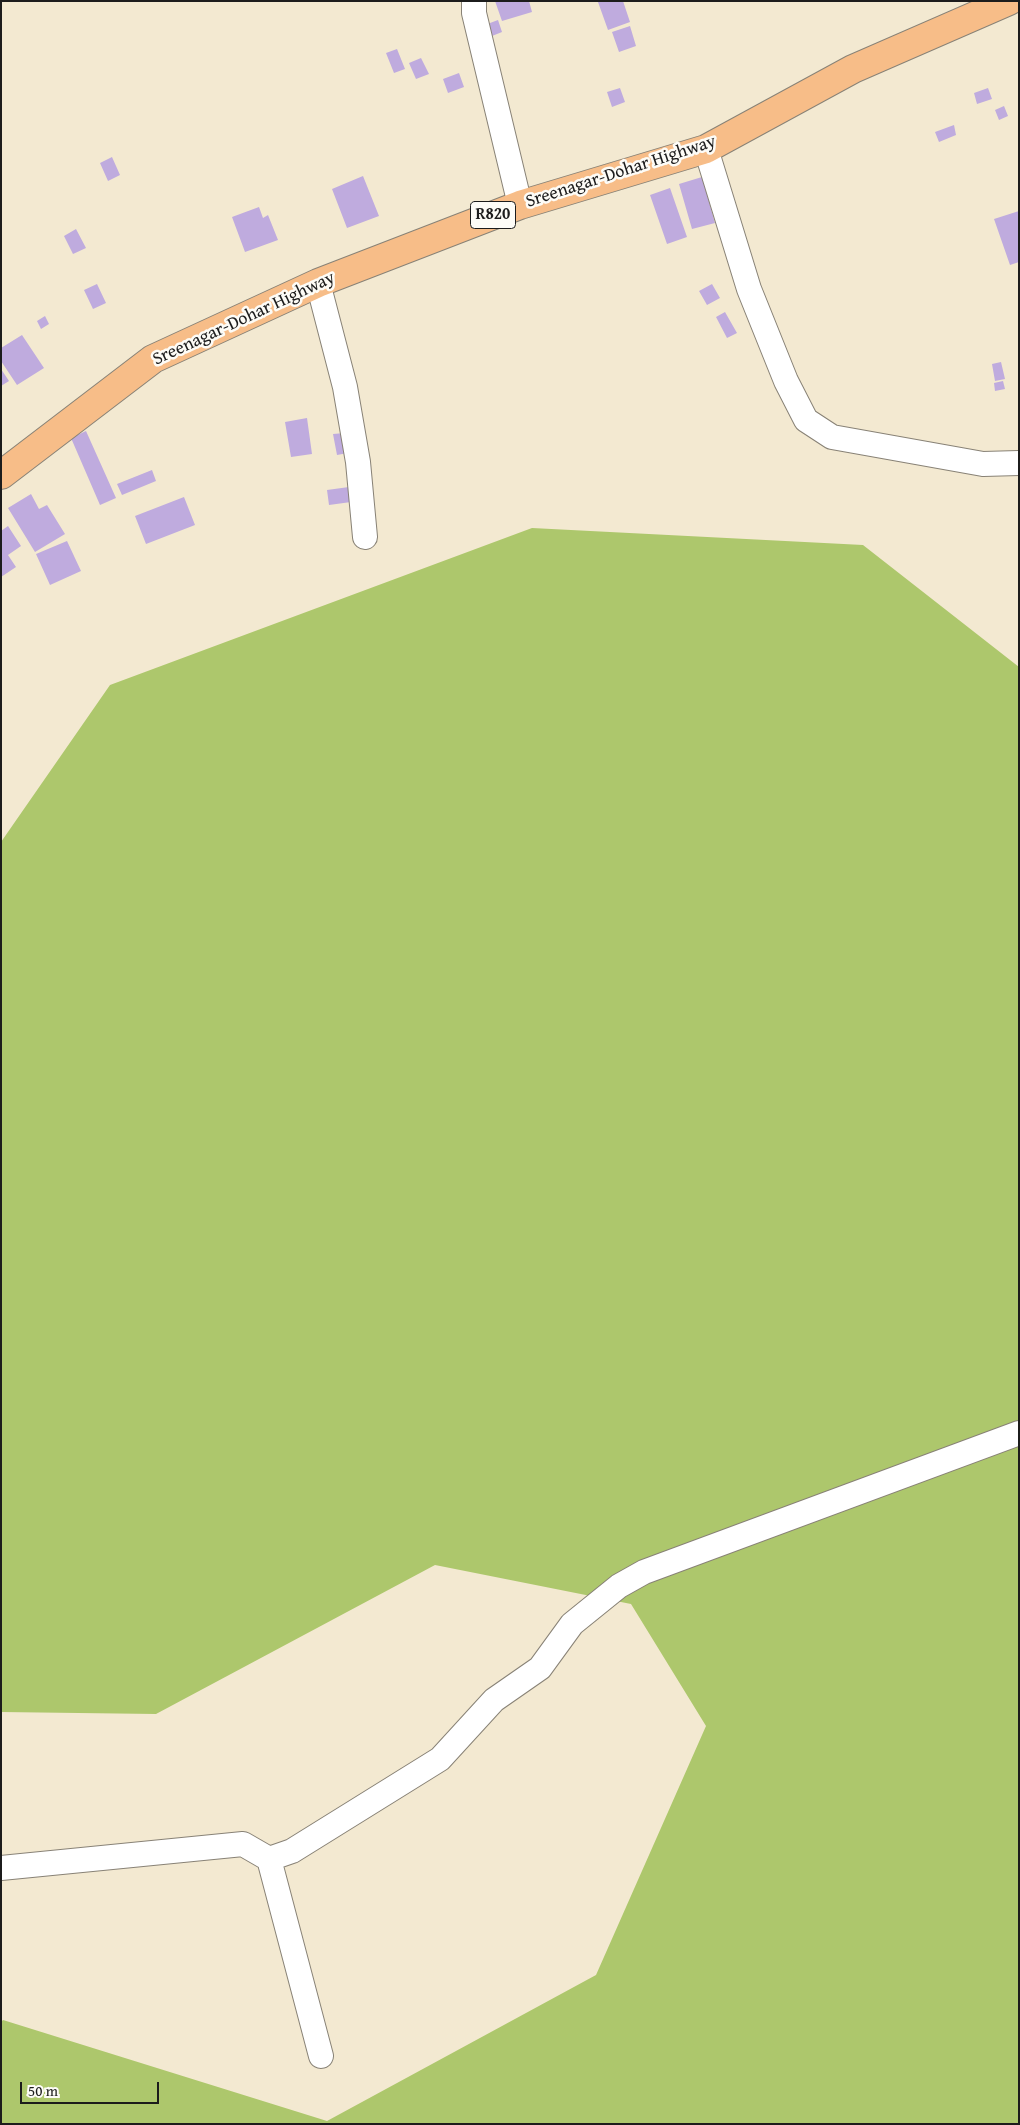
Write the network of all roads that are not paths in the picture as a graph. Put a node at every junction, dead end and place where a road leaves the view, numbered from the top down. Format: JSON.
{"nodes":[{"id":1,"x":474,"y":1,"type":"edge"},
{"id":2,"x":1009,"y":1,"type":"edge"},
{"id":3,"x":706,"y":149,"type":"junction"},
{"id":4,"x":520,"y":205,"type":"junction"},
{"id":5,"x":318,"y":283,"type":"junction"},
{"id":6,"x":1019,"y":463,"type":"edge"},
{"id":7,"x":4,"y":476,"type":"edge"},
{"id":8,"x":365,"y":537,"type":"dead end"},
{"id":9,"x":1019,"y":1433,"type":"edge"},
{"id":10,"x":269,"y":1858,"type":"junction"},
{"id":11,"x":1,"y":1868,"type":"edge"},
{"id":12,"x":321,"y":2056,"type":"dead end"}],
"edges":[{"from":1,"to":4,"type":"street"},
{"from":2,"to":3,"type":"main road","name":"Sreenagar-Dohar Highway","number":"R820"},
{"from":3,"to":4,"type":"main road","name":"Sreenagar-Dohar Highway","number":"R820"},
{"from":3,"to":6,"type":"street"},
{"from":4,"to":5,"type":"main road","name":"Sreenagar-Dohar Highway","number":"R820"},
{"from":5,"to":7,"type":"main road","name":"Sreenagar-Dohar Highway","number":"R820"},
{"from":5,"to":8,"type":"street"},
{"from":9,"to":10,"type":"street"},
{"from":10,"to":11,"type":"street"},
{"from":10,"to":12,"type":"street"}]}
